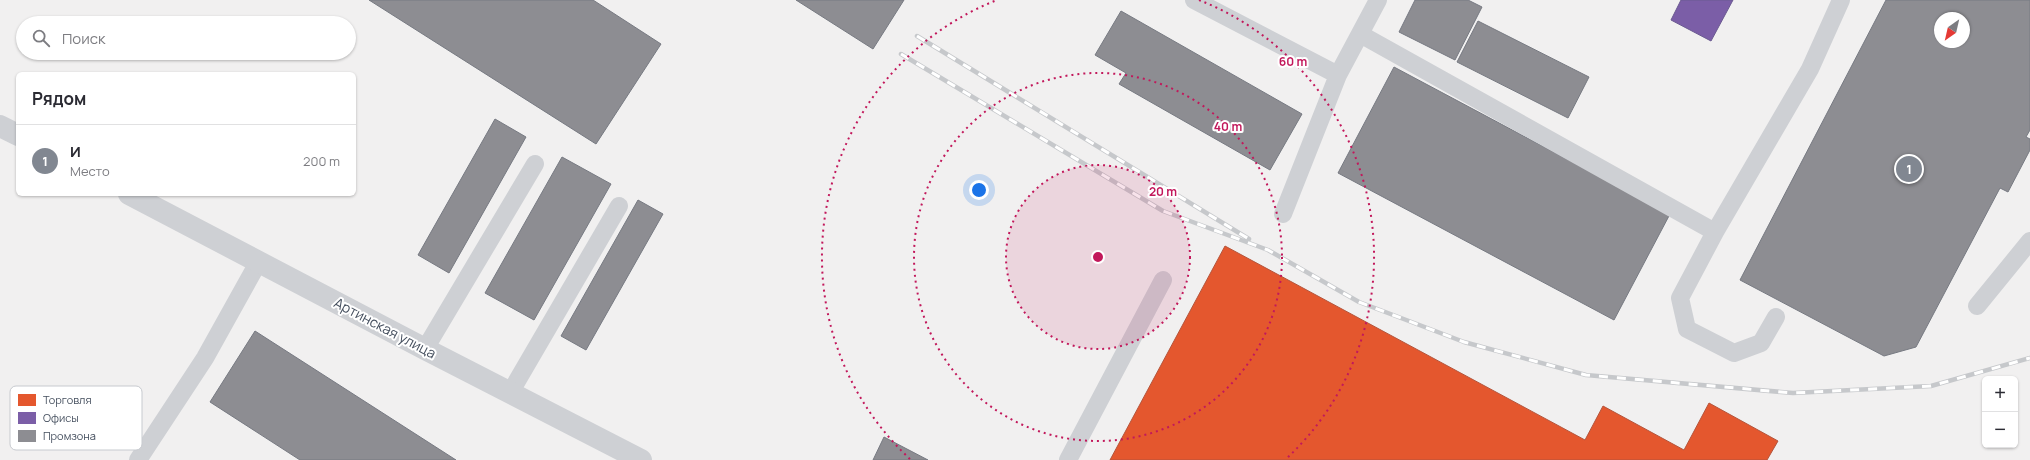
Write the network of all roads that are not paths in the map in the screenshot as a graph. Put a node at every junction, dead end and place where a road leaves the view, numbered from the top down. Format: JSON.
{"nodes":[{"id":1,"x":1194,"y":0,"type":"edge"},
{"id":2,"x":1378,"y":0,"type":"edge"},
{"id":3,"x":1841,"y":0,"type":"edge"},
{"id":4,"x":1360,"y":34,"type":"junction"},
{"id":5,"x":1338,"y":75,"type":"junction"},
{"id":6,"x":0,"y":126,"type":"edge"},
{"id":7,"x":16,"y":134,"type":"edge"},
{"id":8,"x":535,"y":164,"type":"dead end"},
{"id":9,"x":133,"y":196,"type":"edge"},
{"id":10,"x":619,"y":206,"type":"dead end"},
{"id":11,"x":1282,"y":214,"type":"dead end"},
{"id":12,"x":1715,"y":232,"type":"junction"},
{"id":13,"x":2030,"y":241,"type":"edge"},
{"id":14,"x":259,"y":262,"type":"junction"},
{"id":15,"x":1163,"y":280,"type":"dead end"},
{"id":16,"x":1977,"y":306,"type":"dead end"},
{"id":17,"x":1776,"y":317,"type":"dead end"},
{"id":18,"x":425,"y":349,"type":"junction"},
{"id":19,"x":510,"y":393,"type":"junction"},
{"id":20,"x":138,"y":460,"type":"edge"},
{"id":21,"x":641,"y":460,"type":"edge"},
{"id":22,"x":1068,"y":460,"type":"edge"}],
"edges":[{"from":1,"to":5,"type":"lane"},
{"from":2,"to":4,"type":"lane"},
{"from":3,"to":12,"type":"lane"},
{"from":4,"to":5,"type":"lane"},
{"from":4,"to":12,"type":"lane"},
{"from":5,"to":11,"type":"lane"},
{"from":6,"to":7,"type":"street"},
{"from":8,"to":18,"type":"lane"},
{"from":9,"to":14,"type":"street","name":"Артинская улица"},
{"from":10,"to":19,"type":"lane"},
{"from":12,"to":17,"type":"lane"},
{"from":13,"to":16,"type":"lane"},
{"from":14,"to":18,"type":"street","name":"Артинская улица"},
{"from":14,"to":20,"type":"lane"},
{"from":15,"to":22,"type":"lane"},
{"from":18,"to":19,"type":"street","name":"Артинская улица"},
{"from":19,"to":21,"type":"street","name":"Артинская улица"}]}
